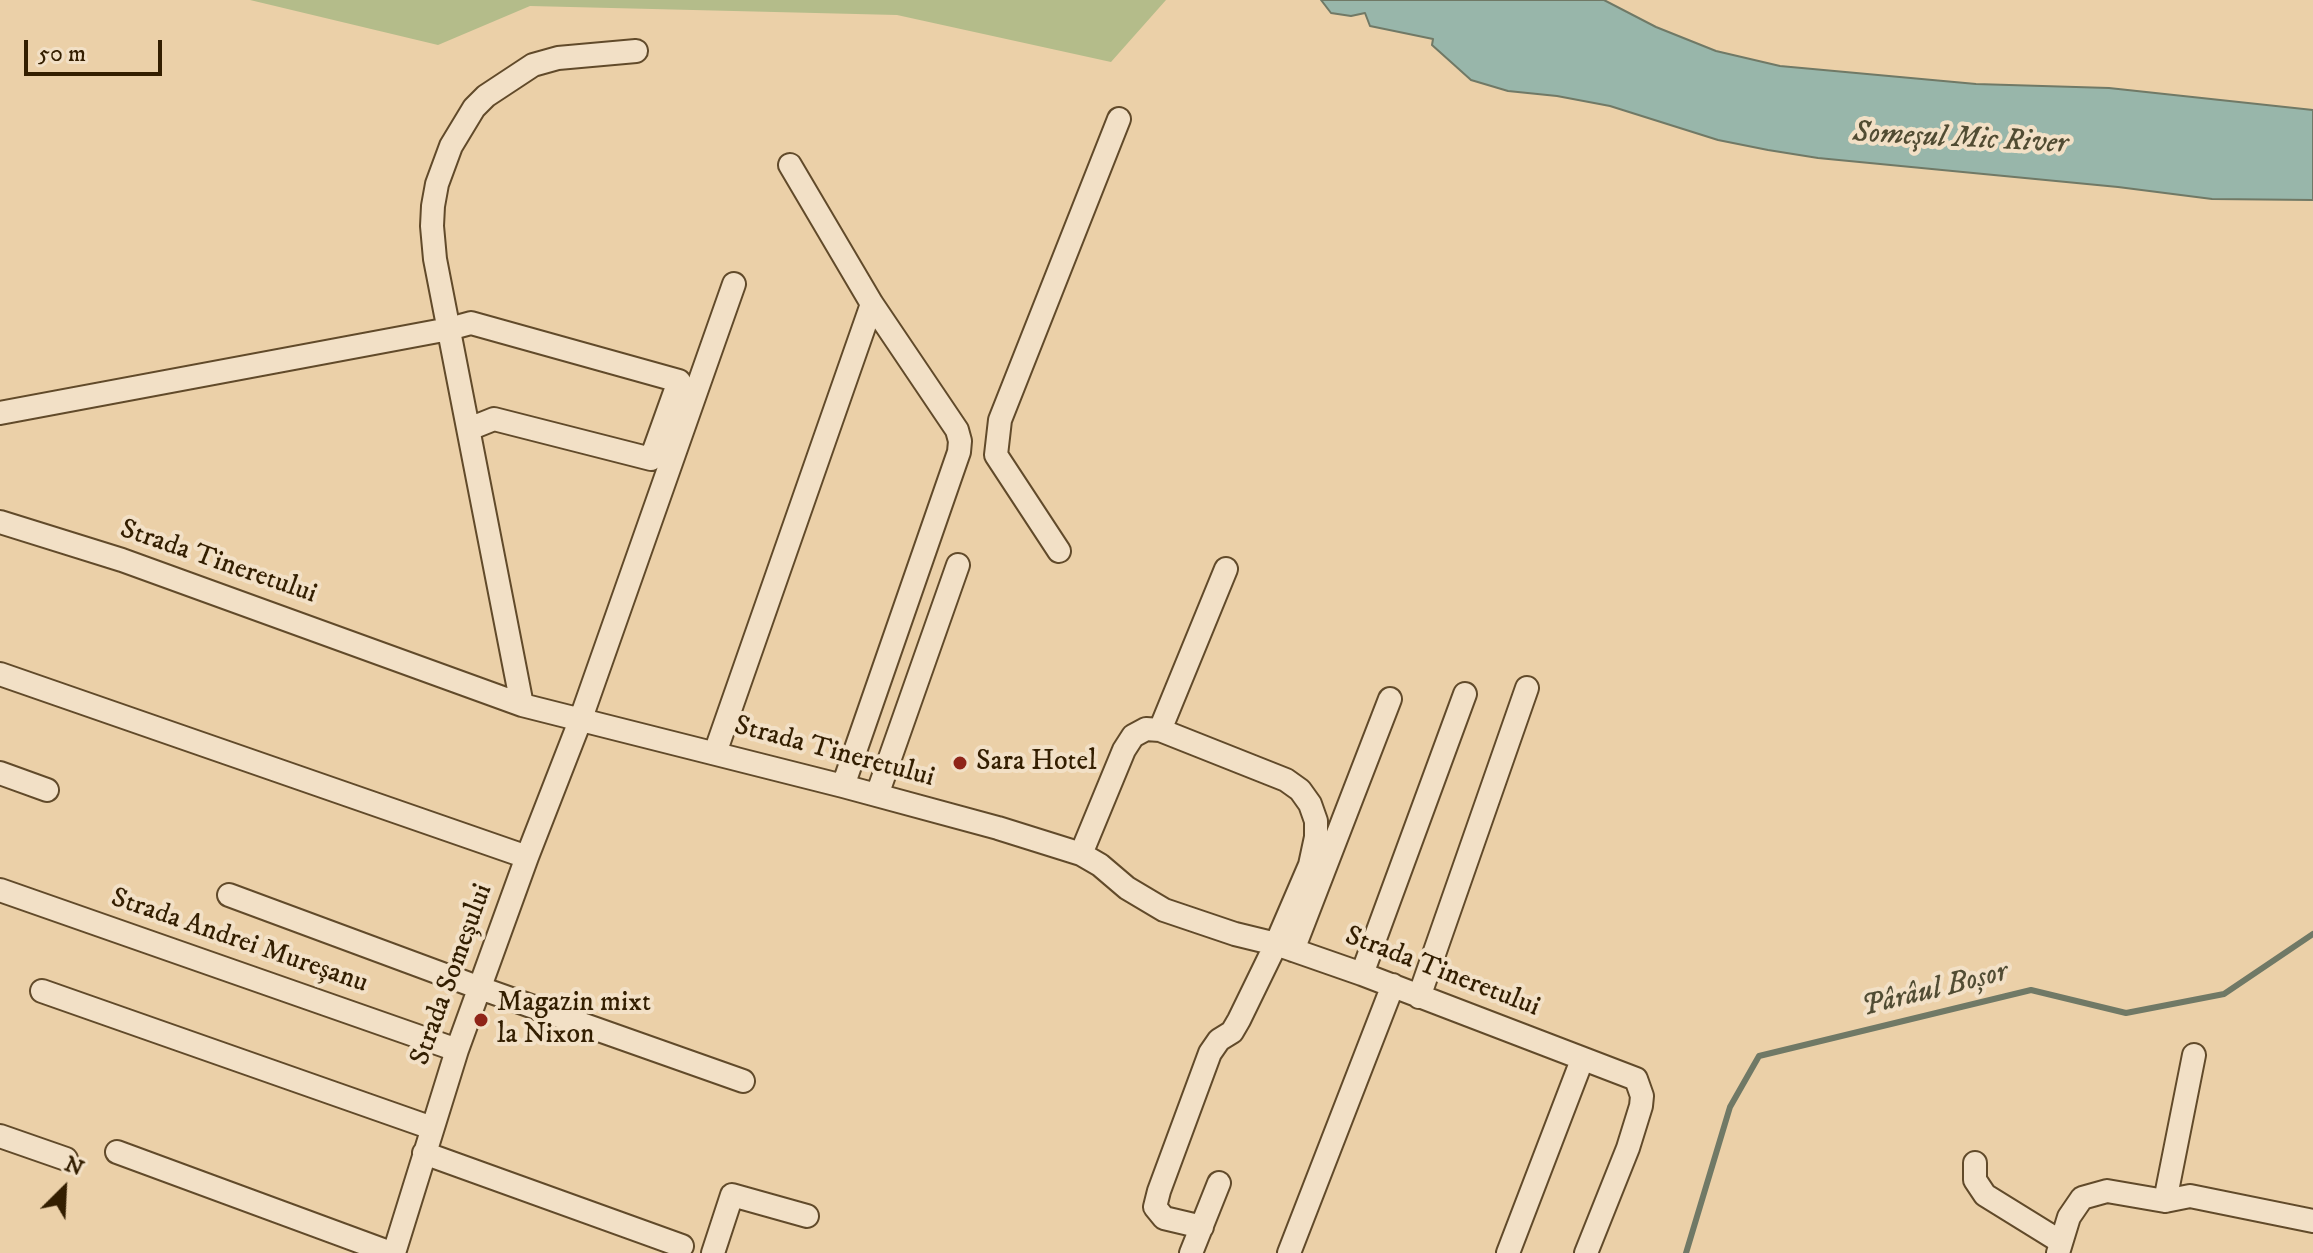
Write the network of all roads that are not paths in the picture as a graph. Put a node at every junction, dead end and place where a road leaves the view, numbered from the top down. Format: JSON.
{"nodes":[{"id":1,"x":636,"y":51,"type":"dead end"},
{"id":2,"x":1119,"y":119,"type":"dead end"},
{"id":3,"x":790,"y":165,"type":"dead end"},
{"id":4,"x":734,"y":284,"type":"dead end"},
{"id":5,"x":872,"y":304,"type":"junction"},
{"id":6,"x":449,"y":329,"type":"junction"},
{"id":7,"x":0,"y":413,"type":"edge"},
{"id":8,"x":469,"y":429,"type":"junction"},
{"id":9,"x":0,"y":522,"type":"edge"},
{"id":10,"x":1059,"y":551,"type":"dead end"},
{"id":11,"x":958,"y":565,"type":"dead end"},
{"id":12,"x":1226,"y":569,"type":"dead end"},
{"id":13,"x":0,"y":674,"type":"edge"},
{"id":14,"x":1527,"y":688,"type":"dead end"},
{"id":15,"x":1465,"y":694,"type":"dead end"},
{"id":16,"x":1390,"y":699,"type":"dead end"},
{"id":17,"x":522,"y":705,"type":"junction"},
{"id":18,"x":580,"y":721,"type":"junction"},
{"id":19,"x":1160,"y":730,"type":"junction"},
{"id":20,"x":715,"y":753,"type":"junction"},
{"id":21,"x":0,"y":773,"type":"edge"},
{"id":22,"x":843,"y":786,"type":"junction"},
{"id":23,"x":47,"y":790,"type":"dead end"},
{"id":24,"x":877,"y":795,"type":"junction"},
{"id":25,"x":1081,"y":854,"type":"junction"},
{"id":26,"x":527,"y":857,"type":"junction"},
{"id":27,"x":0,"y":890,"type":"edge"},
{"id":28,"x":229,"y":895,"type":"dead end"},
{"id":29,"x":1284,"y":947,"type":"junction"},
{"id":30,"x":1362,"y":974,"type":"junction"},
{"id":31,"x":1393,"y":985,"type":"junction"},
{"id":32,"x":480,"y":988,"type":"junction"},
{"id":33,"x":42,"y":991,"type":"dead end"},
{"id":34,"x":1419,"y":997,"type":"junction"},
{"id":35,"x":457,"y":1050,"type":"junction"},
{"id":36,"x":2194,"y":1055,"type":"dead end"},
{"id":37,"x":1582,"y":1060,"type":"junction"},
{"id":38,"x":743,"y":1081,"type":"dead end"},
{"id":39,"x":432,"y":1128,"type":"junction"},
{"id":40,"x":0,"y":1136,"type":"edge"},
{"id":41,"x":117,"y":1152,"type":"dead end"},
{"id":42,"x":424,"y":1153,"type":"junction"},
{"id":43,"x":66,"y":1159,"type":"dead end"},
{"id":44,"x":1975,"y":1163,"type":"dead end"},
{"id":45,"x":1219,"y":1183,"type":"dead end"},
{"id":46,"x":2165,"y":1201,"type":"junction"},
{"id":47,"x":807,"y":1216,"type":"dead end"},
{"id":48,"x":2313,"y":1221,"type":"edge"},
{"id":49,"x":1202,"y":1227,"type":"junction"},
{"id":50,"x":682,"y":1246,"type":"dead end"},
{"id":51,"x":2060,"y":1247,"type":"edge"},
{"id":52,"x":392,"y":1253,"type":"edge"},
{"id":53,"x":713,"y":1253,"type":"edge"},
{"id":54,"x":1191,"y":1253,"type":"edge"},
{"id":55,"x":1289,"y":1253,"type":"edge"},
{"id":56,"x":1508,"y":1253,"type":"edge"},
{"id":57,"x":1586,"y":1253,"type":"edge"}],
"edges":[{"from":1,"to":6,"type":"street"},
{"from":2,"to":10,"type":"street"},
{"from":3,"to":5,"type":"street"},
{"from":4,"to":18,"type":"street","name":"Strada Someșului"},
{"from":5,"to":20,"type":"street"},
{"from":5,"to":22,"type":"street"},
{"from":6,"to":7,"type":"street"},
{"from":6,"to":8,"type":"street"},
{"from":6,"to":8,"type":"street"},
{"from":8,"to":17,"type":"street"},
{"from":9,"to":17,"type":"street","name":"Strada Tineretului"},
{"from":11,"to":24,"type":"street"},
{"from":12,"to":19,"type":"street"},
{"from":13,"to":26,"type":"street"},
{"from":14,"to":34,"type":"street"},
{"from":15,"to":30,"type":"street"},
{"from":16,"to":29,"type":"street"},
{"from":17,"to":18,"type":"street","name":"Strada Tineretului"},
{"from":18,"to":20,"type":"street","name":"Strada Tineretului"},
{"from":18,"to":26,"type":"street","name":"Strada Someșului"},
{"from":19,"to":25,"type":"street"},
{"from":19,"to":29,"type":"street"},
{"from":20,"to":22,"type":"street","name":"Strada Tineretului"},
{"from":21,"to":23,"type":"street"},
{"from":22,"to":24,"type":"street","name":"Strada Tineretului"},
{"from":24,"to":25,"type":"street","name":"Strada Tineretului"},
{"from":25,"to":29,"type":"street","name":"Strada Tineretului"},
{"from":26,"to":32,"type":"street","name":"Strada Someșului"},
{"from":27,"to":35,"type":"street","name":"Strada Andrei Mureșanu"},
{"from":28,"to":32,"type":"street"},
{"from":29,"to":30,"type":"street","name":"Strada Tineretului"},
{"from":29,"to":49,"type":"street"},
{"from":30,"to":31,"type":"street","name":"Strada Tineretului"},
{"from":31,"to":34,"type":"street","name":"Strada Tineretului"},
{"from":31,"to":55,"type":"street"},
{"from":32,"to":35,"type":"street","name":"Strada Someșului"},
{"from":32,"to":38,"type":"street"},
{"from":33,"to":39,"type":"street"},
{"from":34,"to":37,"type":"street","name":"Strada Tineretului"},
{"from":35,"to":39,"type":"street","name":"Strada Someșului"},
{"from":36,"to":46,"type":"street"},
{"from":37,"to":56,"type":"street"},
{"from":37,"to":57,"type":"street","name":"Strada Tineretului"},
{"from":39,"to":42,"type":"street","name":"Strada Someșului"},
{"from":40,"to":43,"type":"street"},
{"from":41,"to":52,"type":"street"},
{"from":42,"to":50,"type":"street"},
{"from":42,"to":52,"type":"street","name":"Strada Someșului"},
{"from":44,"to":51,"type":"street"},
{"from":45,"to":49,"type":"street"},
{"from":46,"to":48,"type":"street"},
{"from":46,"to":51,"type":"street"},
{"from":47,"to":53,"type":"street"},
{"from":49,"to":54,"type":"street"}]}
